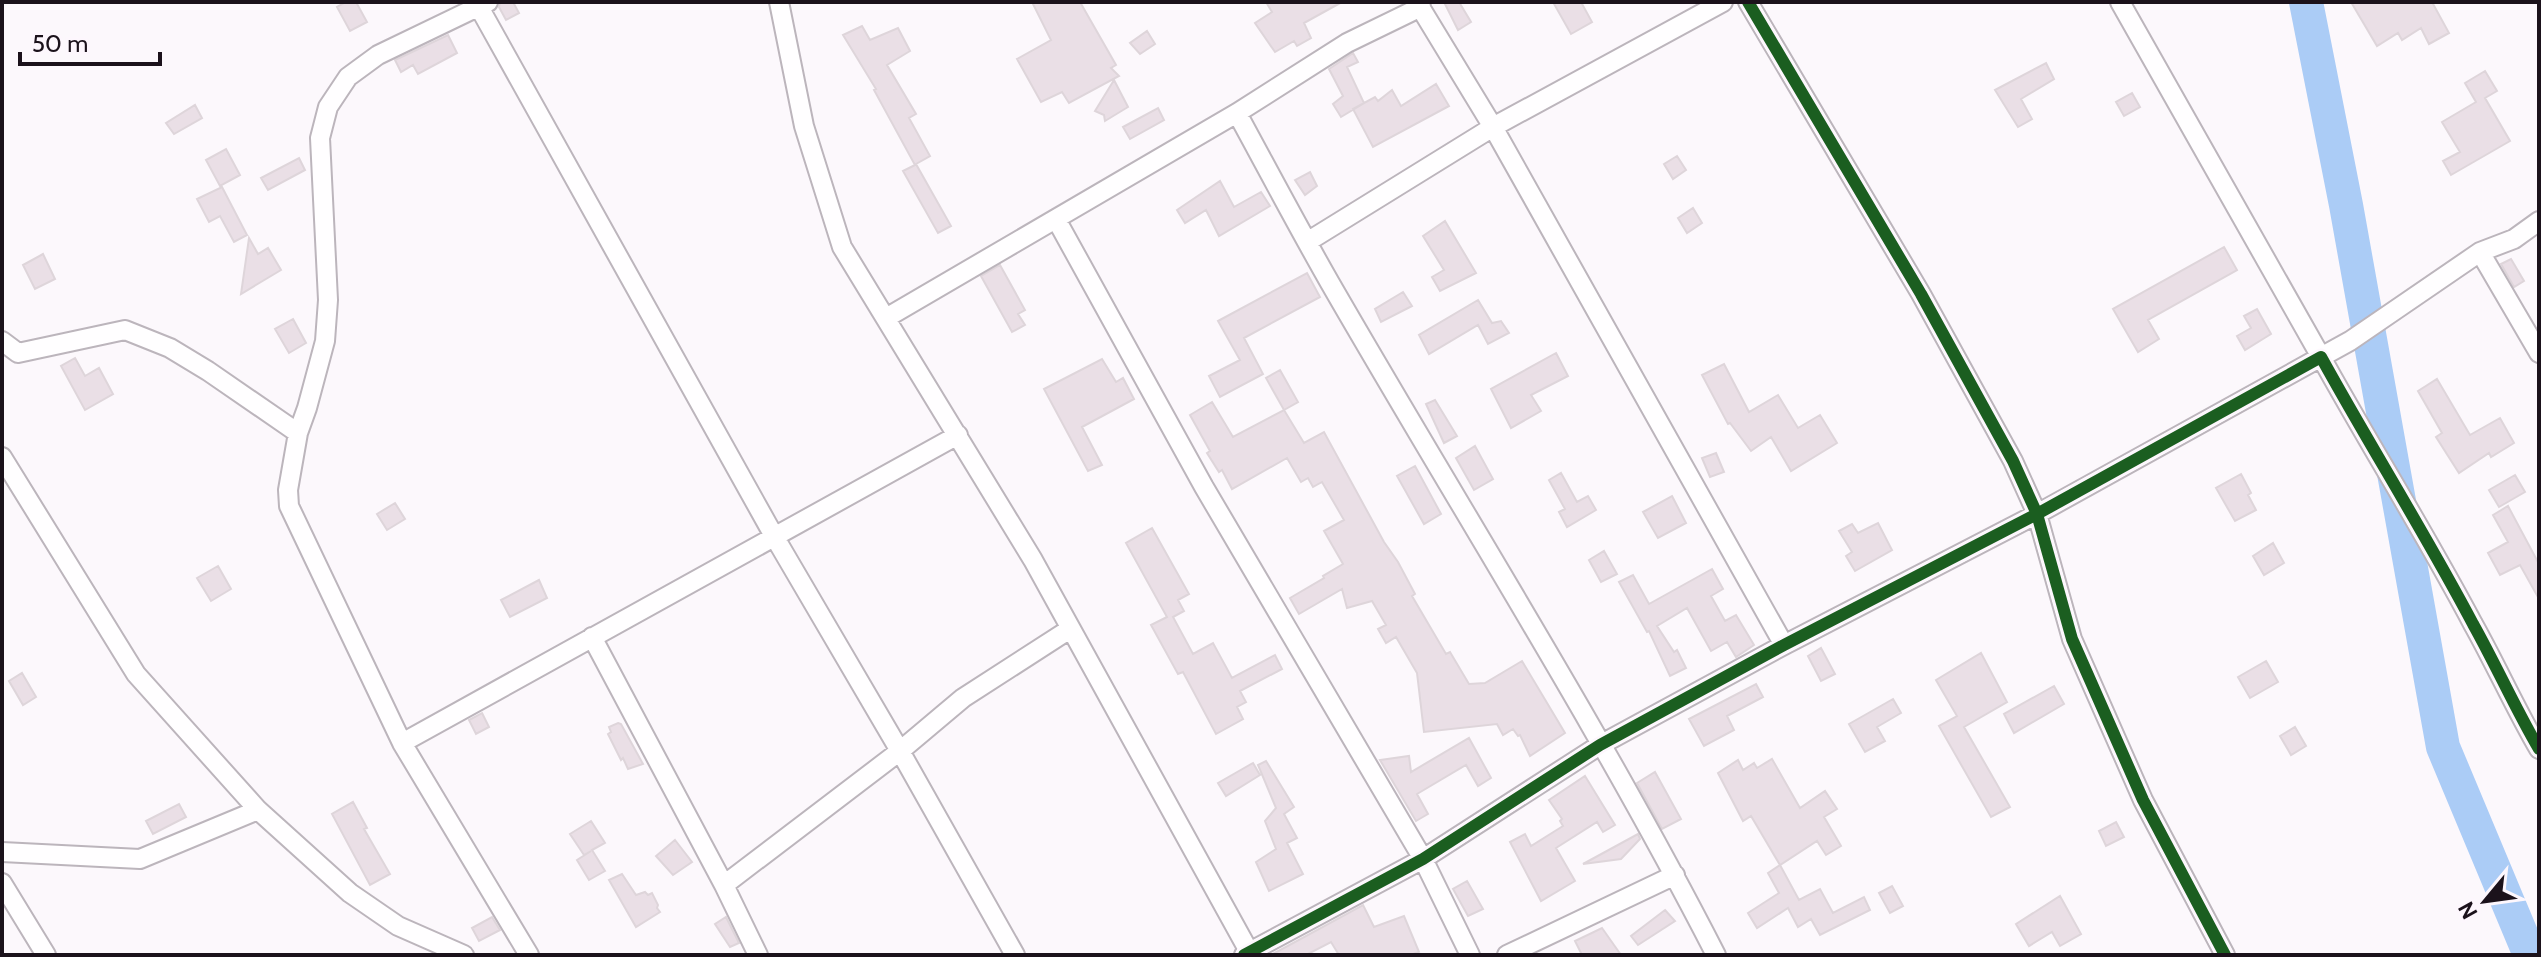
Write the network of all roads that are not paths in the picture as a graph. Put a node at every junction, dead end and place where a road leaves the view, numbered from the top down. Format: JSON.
{"nodes":[{"id":1,"x":779,"y":2,"type":"edge"},
{"id":2,"x":1723,"y":2,"type":"edge"},
{"id":3,"x":1748,"y":2,"type":"edge"},
{"id":4,"x":2120,"y":2,"type":"edge"},
{"id":5,"x":1419,"y":4,"type":"edge"},
{"id":6,"x":484,"y":5,"type":"edge"},
{"id":7,"x":1237,"y":113,"type":"junction"},
{"id":8,"x":1493,"y":127,"type":"junction"},
{"id":9,"x":1056,"y":219,"type":"junction"},
{"id":10,"x":2539,"y":221,"type":"edge"},
{"id":11,"x":1307,"y":242,"type":"junction"},
{"id":12,"x":2480,"y":252,"type":"junction"},
{"id":13,"x":886,"y":318,"type":"junction"},
{"id":14,"x":2,"y":341,"type":"edge"},
{"id":15,"x":2539,"y":353,"type":"edge"},
{"id":16,"x":2321,"y":357,"type":"junction"},
{"id":17,"x":298,"y":433,"type":"junction"},
{"id":18,"x":958,"y":435,"type":"junction"},
{"id":19,"x":2,"y":457,"type":"edge"},
{"id":20,"x":2037,"y":514,"type":"junction"},
{"id":21,"x":774,"y":536,"type":"junction"},
{"id":22,"x":1070,"y":629,"type":"junction"},
{"id":23,"x":592,"y":637,"type":"junction"},
{"id":24,"x":1784,"y":645,"type":"junction"},
{"id":25,"x":402,"y":743,"type":"junction"},
{"id":26,"x":1600,"y":745,"type":"junction"},
{"id":27,"x":2539,"y":749,"type":"edge"},
{"id":28,"x":900,"y":751,"type":"junction"},
{"id":29,"x":258,"y":810,"type":"junction"},
{"id":30,"x":2,"y":852,"type":"edge"},
{"id":31,"x":1423,"y":859,"type":"junction"},
{"id":32,"x":1675,"y":875,"type":"junction"},
{"id":33,"x":2,"y":883,"type":"edge"},
{"id":34,"x":724,"y":885,"type":"junction"},
{"id":35,"x":1248,"y":954,"type":"edge"},
{"id":36,"x":46,"y":955,"type":"edge"},
{"id":37,"x":464,"y":955,"type":"edge"},
{"id":38,"x":529,"y":955,"type":"edge"},
{"id":39,"x":758,"y":955,"type":"edge"},
{"id":40,"x":1015,"y":955,"type":"edge"},
{"id":41,"x":1470,"y":955,"type":"edge"},
{"id":42,"x":1507,"y":955,"type":"edge"},
{"id":43,"x":1716,"y":955,"type":"edge"},
{"id":44,"x":2225,"y":955,"type":"edge"}],
"edges":[{"from":1,"to":13,"type":"street"},
{"from":2,"to":8,"type":"street"},
{"from":3,"to":20,"type":"street"},
{"from":4,"to":16,"type":"street"},
{"from":5,"to":7,"type":"street"},
{"from":5,"to":8,"type":"street"},
{"from":6,"to":17,"type":"street"},
{"from":6,"to":21,"type":"street"},
{"from":7,"to":9,"type":"street"},
{"from":7,"to":11,"type":"street"},
{"from":8,"to":11,"type":"street"},
{"from":8,"to":24,"type":"street"},
{"from":9,"to":13,"type":"street"},
{"from":9,"to":31,"type":"street"},
{"from":10,"to":12,"type":"street"},
{"from":11,"to":26,"type":"street"},
{"from":12,"to":15,"type":"street"},
{"from":12,"to":16,"type":"street"},
{"from":13,"to":18,"type":"street"},
{"from":14,"to":17,"type":"street"},
{"from":16,"to":20,"type":"street"},
{"from":16,"to":27,"type":"street"},
{"from":17,"to":25,"type":"street"},
{"from":18,"to":21,"type":"street"},
{"from":18,"to":22,"type":"street"},
{"from":19,"to":29,"type":"street"},
{"from":20,"to":24,"type":"street"},
{"from":20,"to":44,"type":"street"},
{"from":21,"to":23,"type":"street"},
{"from":21,"to":28,"type":"street"},
{"from":22,"to":28,"type":"street"},
{"from":22,"to":35,"type":"street"},
{"from":23,"to":25,"type":"street"},
{"from":23,"to":34,"type":"street"},
{"from":24,"to":26,"type":"street"},
{"from":25,"to":38,"type":"street"},
{"from":26,"to":31,"type":"street"},
{"from":26,"to":32,"type":"street"},
{"from":28,"to":34,"type":"street"},
{"from":28,"to":40,"type":"street"},
{"from":29,"to":30,"type":"street"},
{"from":29,"to":37,"type":"street"},
{"from":31,"to":35,"type":"street"},
{"from":31,"to":41,"type":"street"},
{"from":32,"to":42,"type":"street"},
{"from":32,"to":43,"type":"street"},
{"from":33,"to":36,"type":"street"},
{"from":34,"to":39,"type":"street"}]}
